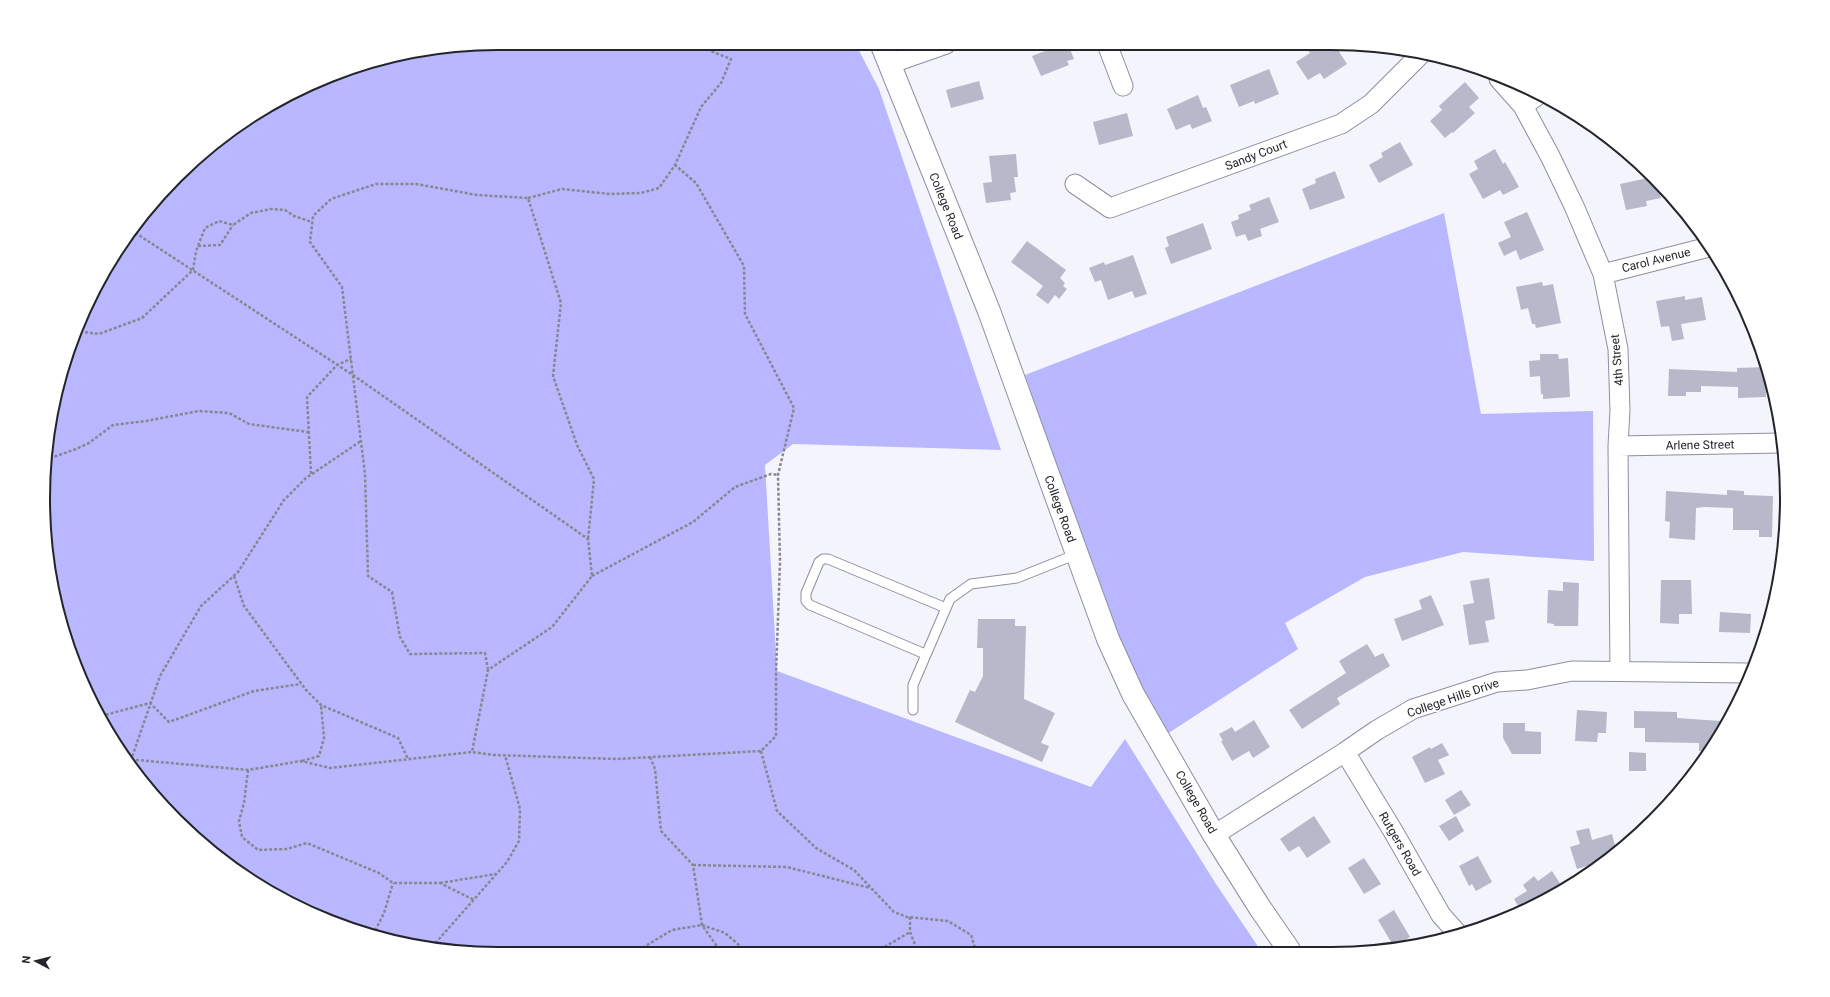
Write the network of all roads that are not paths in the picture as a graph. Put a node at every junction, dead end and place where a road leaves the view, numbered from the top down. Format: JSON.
{"nodes":[{"id":1,"x":884,"y":50,"type":"edge"},
{"id":2,"x":929,"y":50,"type":"edge"},
{"id":3,"x":1109,"y":50,"type":"edge"},
{"id":4,"x":1416,"y":59,"type":"edge"},
{"id":5,"x":889,"y":64,"type":"junction"},
{"id":6,"x":1123,"y":86,"type":"dead end"},
{"id":7,"x":1512,"y":88,"type":"edge"},
{"id":8,"x":1531,"y":101,"type":"edge"},
{"id":9,"x":1075,"y":184,"type":"dead end"},
{"id":10,"x":1704,"y":248,"type":"edge"},
{"id":11,"x":1603,"y":274,"type":"junction"},
{"id":12,"x":1776,"y":443,"type":"edge"},
{"id":13,"x":1618,"y":446,"type":"junction"},
{"id":14,"x":1077,"y":554,"type":"junction"},
{"id":15,"x":946,"y":608,"type":"junction"},
{"id":16,"x":925,"y":654,"type":"junction"},
{"id":17,"x":1620,"y":670,"type":"junction"},
{"id":18,"x":1745,"y":673,"type":"edge"},
{"id":19,"x":913,"y":710,"type":"dead end"},
{"id":20,"x":1345,"y":752,"type":"junction"},
{"id":21,"x":1214,"y":835,"type":"junction"},
{"id":22,"x":1454,"y":930,"type":"edge"},
{"id":23,"x":1287,"y":947,"type":"edge"}],
"edges":[{"from":1,"to":5,"type":"street","name":"College Road"},
{"from":2,"to":5,"type":"street"},
{"from":3,"to":6,"type":"street"},
{"from":4,"to":9,"type":"street","name":"Sandy Court"},
{"from":5,"to":14,"type":"street","name":"College Road"},
{"from":7,"to":8,"type":"street","name":"4th Street"},
{"from":8,"to":11,"type":"street","name":"4th Street"},
{"from":10,"to":11,"type":"street","name":"Carol Avenue"},
{"from":11,"to":13,"type":"street","name":"4th Street"},
{"from":12,"to":13,"type":"street","name":"Arlene Street"},
{"from":13,"to":17,"type":"street","name":"4th Street"},
{"from":14,"to":15,"type":"lane"},
{"from":14,"to":21,"type":"street","name":"College Road"},
{"from":15,"to":16,"type":"lane"},
{"from":15,"to":16,"type":"lane"},
{"from":16,"to":19,"type":"lane"},
{"from":17,"to":18,"type":"street","name":"College Hills Drive"},
{"from":17,"to":20,"type":"street","name":"College Hills Drive"},
{"from":20,"to":21,"type":"street","name":"College Hills Drive"},
{"from":20,"to":22,"type":"street","name":"Rutgers Road"},
{"from":21,"to":23,"type":"street","name":"College Road"}]}
